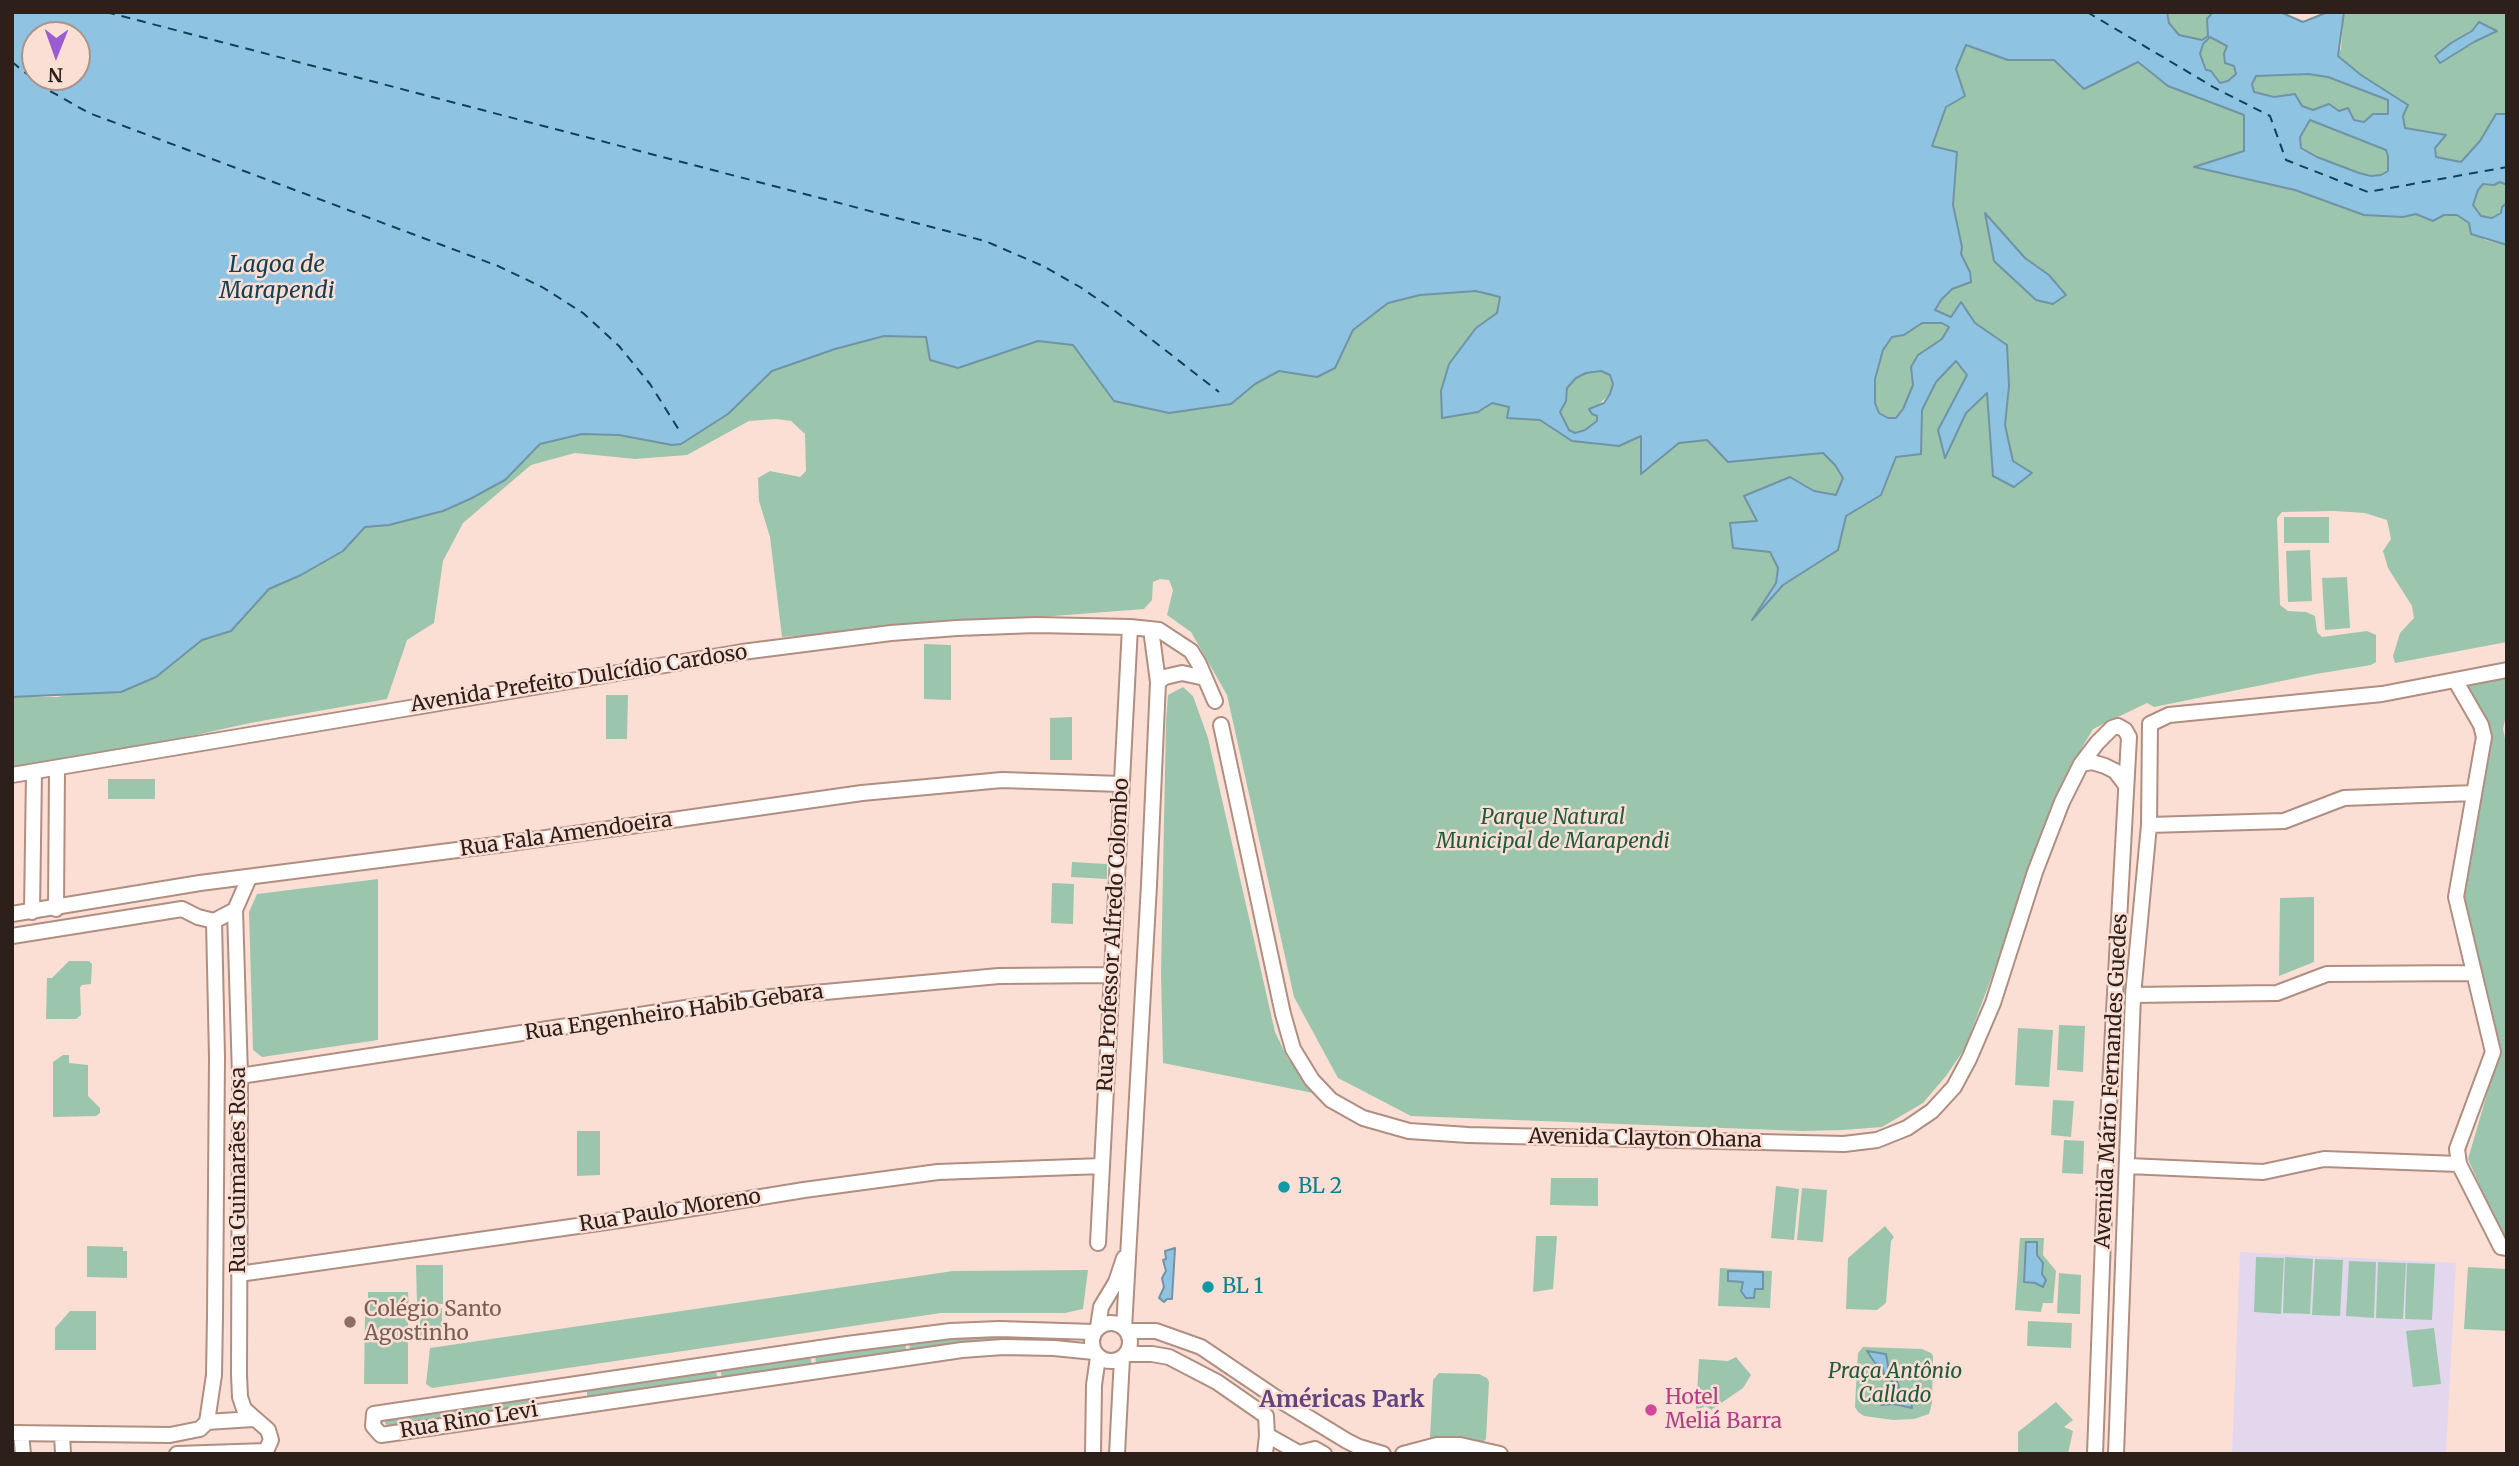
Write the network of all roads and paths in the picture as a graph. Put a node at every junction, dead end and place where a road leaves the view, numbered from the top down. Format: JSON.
{"nodes":[{"id":1,"x":1130,"y":627,"type":"junction"},
{"id":2,"x":1151,"y":629,"type":"junction"},
{"id":3,"x":2507,"y":670,"type":"edge"},
{"id":4,"x":1205,"y":678,"type":"junction"},
{"id":5,"x":2455,"y":680,"type":"junction"},
{"id":6,"x":1158,"y":682,"type":"junction"},
{"id":7,"x":1215,"y":701,"type":"dead end"},
{"id":8,"x":1221,"y":725,"type":"dead end"},
{"id":9,"x":2108,"y":732,"type":"joint"},
{"id":10,"x":2081,"y":764,"type":"junction"},
{"id":11,"x":57,"y":768,"type":"junction"},
{"id":12,"x":34,"y":772,"type":"junction"},
{"id":13,"x":12,"y":775,"type":"edge"},
{"id":14,"x":1121,"y":784,"type":"junction"},
{"id":15,"x":2125,"y":784,"type":"junction"},
{"id":16,"x":2474,"y":793,"type":"junction"},
{"id":17,"x":2149,"y":825,"type":"junction"},
{"id":18,"x":250,"y":878,"type":"junction"},
{"id":19,"x":200,"y":883,"type":"junction"},
{"id":20,"x":56,"y":908,"type":"junction"},
{"id":21,"x":235,"y":910,"type":"junction"},
{"id":22,"x":190,"y":911,"type":"junction"},
{"id":23,"x":32,"y":912,"type":"junction"},
{"id":24,"x":12,"y":914,"type":"edge"},
{"id":25,"x":214,"y":921,"type":"junction"},
{"id":26,"x":12,"y":936,"type":"edge"},
{"id":27,"x":2474,"y":973,"type":"junction"},
{"id":28,"x":1111,"y":975,"type":"junction"},
{"id":29,"x":2133,"y":995,"type":"junction"},
{"id":30,"x":240,"y":1076,"type":"junction"},
{"id":31,"x":2459,"y":1164,"type":"junction"},
{"id":32,"x":1102,"y":1166,"type":"junction"},
{"id":33,"x":2128,"y":1166,"type":"junction"},
{"id":34,"x":1130,"y":1240,"type":"junction"},
{"id":35,"x":1098,"y":1243,"type":"dead end"},
{"id":36,"x":2507,"y":1248,"type":"edge"},
{"id":37,"x":239,"y":1274,"type":"junction"},
{"id":38,"x":1096,"y":1330,"type":"junction"},
{"id":39,"x":1126,"y":1330,"type":"junction"},
{"id":40,"x":1096,"y":1355,"type":"junction"},
{"id":41,"x":1124,"y":1356,"type":"junction"},
{"id":42,"x":579,"y":1384,"type":"junction"},
{"id":43,"x":1278,"y":1399,"type":"junction"},
{"id":44,"x":583,"y":1404,"type":"junction"},
{"id":45,"x":1266,"y":1416,"type":"junction"},
{"id":46,"x":253,"y":1419,"type":"junction"},
{"id":47,"x":203,"y":1425,"type":"junction"},
{"id":48,"x":1326,"y":1427,"type":"junction"},
{"id":49,"x":17,"y":1433,"type":"edge"},
{"id":50,"x":62,"y":1434,"type":"junction"},
{"id":51,"x":1266,"y":1435,"type":"junction"},
{"id":52,"x":1319,"y":1451,"type":"edge"},
{"id":53,"x":1299,"y":1453,"type":"edge"},
{"id":54,"x":23,"y":1454,"type":"edge"},
{"id":55,"x":63,"y":1454,"type":"edge"},
{"id":56,"x":177,"y":1454,"type":"edge"},
{"id":57,"x":198,"y":1454,"type":"edge"},
{"id":58,"x":1093,"y":1454,"type":"edge"},
{"id":59,"x":1117,"y":1454,"type":"edge"},
{"id":60,"x":1265,"y":1454,"type":"edge"},
{"id":61,"x":1383,"y":1454,"type":"edge"},
{"id":62,"x":1403,"y":1454,"type":"edge"},
{"id":63,"x":1500,"y":1454,"type":"edge"},
{"id":64,"x":2095,"y":1454,"type":"edge"},
{"id":65,"x":2116,"y":1454,"type":"edge"}],
"edges":[{"from":1,"to":2,"type":"street","name":"Avenida Prefeito Dulcídio Cardoso"},
{"from":1,"to":11,"type":"street","name":"Avenida Prefeito Dulcídio Cardoso"},
{"from":1,"to":14,"type":"street","name":"Rua Professor Alfredo Colombo"},
{"from":2,"to":4,"type":"street"},
{"from":2,"to":6,"type":"street","name":"Rua Professor Alfredo Colombo"},
{"from":3,"to":5,"type":"street"},
{"from":4,"to":6,"type":"street"},
{"from":4,"to":7,"type":"street"},
{"from":5,"to":16,"type":"street"},
{"from":5,"to":17,"type":"street","name":"Avenida Mário Fernandes Guedes"},
{"from":6,"to":34,"type":"street","name":"Rua Professor Alfredo Colombo"},
{"from":8,"to":10,"type":"street","name":"Avenida Clayton Ohana"},
{"from":9,"to":10,"type":"street","name":"Avenida Clayton Ohana"},
{"from":9,"to":15,"type":"street","name":"Avenida Mário Fernandes Guedes"},
{"from":10,"to":15,"type":"street"},
{"from":11,"to":12,"type":"street","name":"Avenida Prefeito Dulcídio Cardoso"},
{"from":11,"to":20,"type":"street"},
{"from":12,"to":13,"type":"street","name":"Avenida Prefeito Dulcídio Cardoso"},
{"from":12,"to":23,"type":"street"},
{"from":14,"to":18,"type":"street","name":"Rua Fala Amendoeira"},
{"from":14,"to":28,"type":"street","name":"Rua Professor Alfredo Colombo"},
{"from":15,"to":64,"type":"street","name":"Avenida Mário Fernandes Guedes"},
{"from":16,"to":17,"type":"street"},
{"from":16,"to":27,"type":"street"},
{"from":17,"to":29,"type":"street","name":"Avenida Mário Fernandes Guedes"},
{"from":18,"to":19,"type":"street","name":"Rua Fala Amendoeira"},
{"from":18,"to":21,"type":"street","name":"Rua Guimarães Rosa"},
{"from":19,"to":20,"type":"street","name":"Rua Fala Amendoeira"},
{"from":19,"to":22,"type":"street"},
{"from":20,"to":23,"type":"street","name":"Rua Fala Amendoeira"},
{"from":21,"to":25,"type":"street"},
{"from":21,"to":30,"type":"street","name":"Rua Guimarães Rosa"},
{"from":22,"to":25,"type":"street"},
{"from":22,"to":26,"type":"street"},
{"from":23,"to":24,"type":"street","name":"Rua Fala Amendoeira"},
{"from":25,"to":47,"type":"street","name":"Rua Guimarães Rosa"},
{"from":27,"to":29,"type":"street"},
{"from":27,"to":31,"type":"street"},
{"from":28,"to":30,"type":"street","name":"Rua Engenheiro Habib Gebara"},
{"from":28,"to":32,"type":"street","name":"Rua Professor Alfredo Colombo"},
{"from":29,"to":33,"type":"street","name":"Avenida Mário Fernandes Guedes"},
{"from":30,"to":37,"type":"street","name":"Rua Guimarães Rosa"},
{"from":31,"to":33,"type":"street"},
{"from":31,"to":36,"type":"street"},
{"from":32,"to":35,"type":"street","name":"Rua Professor Alfredo Colombo"},
{"from":32,"to":37,"type":"street","name":"Rua Paulo Moreno"},
{"from":33,"to":65,"type":"street","name":"Avenida Mário Fernandes Guedes"},
{"from":34,"to":38,"type":"street","name":"Rua Professor Alfredo Colombo"},
{"from":34,"to":39,"type":"street","name":"Rua Professor Alfredo Colombo"},
{"from":37,"to":46,"type":"street","name":"Rua Guimarães Rosa"},
{"from":38,"to":39,"type":"street"},
{"from":38,"to":40,"type":"street"},
{"from":38,"to":42,"type":"street","name":"Rua Rino Levi"},
{"from":39,"to":41,"type":"street"},
{"from":39,"to":43,"type":"street"},
{"from":40,"to":41,"type":"street"},
{"from":40,"to":44,"type":"street","name":"Rua Rino Levi"},
{"from":40,"to":58,"type":"street"},
{"from":41,"to":45,"type":"street"},
{"from":41,"to":59,"type":"street"},
{"from":42,"to":44,"type":"street"},
{"from":42,"to":44,"type":"street","name":"Rua Rino Levi"},
{"from":43,"to":45,"type":"street"},
{"from":43,"to":48,"type":"street"},
{"from":45,"to":51,"type":"street"},
{"from":46,"to":47,"type":"street"},
{"from":46,"to":57,"type":"street","name":"Rua Guimarães Rosa"},
{"from":47,"to":50,"type":"street"},
{"from":47,"to":57,"type":"street","name":"Rua Guimarães Rosa"},
{"from":48,"to":52,"type":"street"},
{"from":48,"to":61,"type":"street"},
{"from":49,"to":50,"type":"street"},
{"from":49,"to":54,"type":"street"},
{"from":50,"to":55,"type":"street"},
{"from":51,"to":53,"type":"street"},
{"from":51,"to":60,"type":"street"},
{"from":52,"to":53,"type":"street"},
{"from":56,"to":57,"type":"street"},
{"from":62,"to":63,"type":"street"}]}
